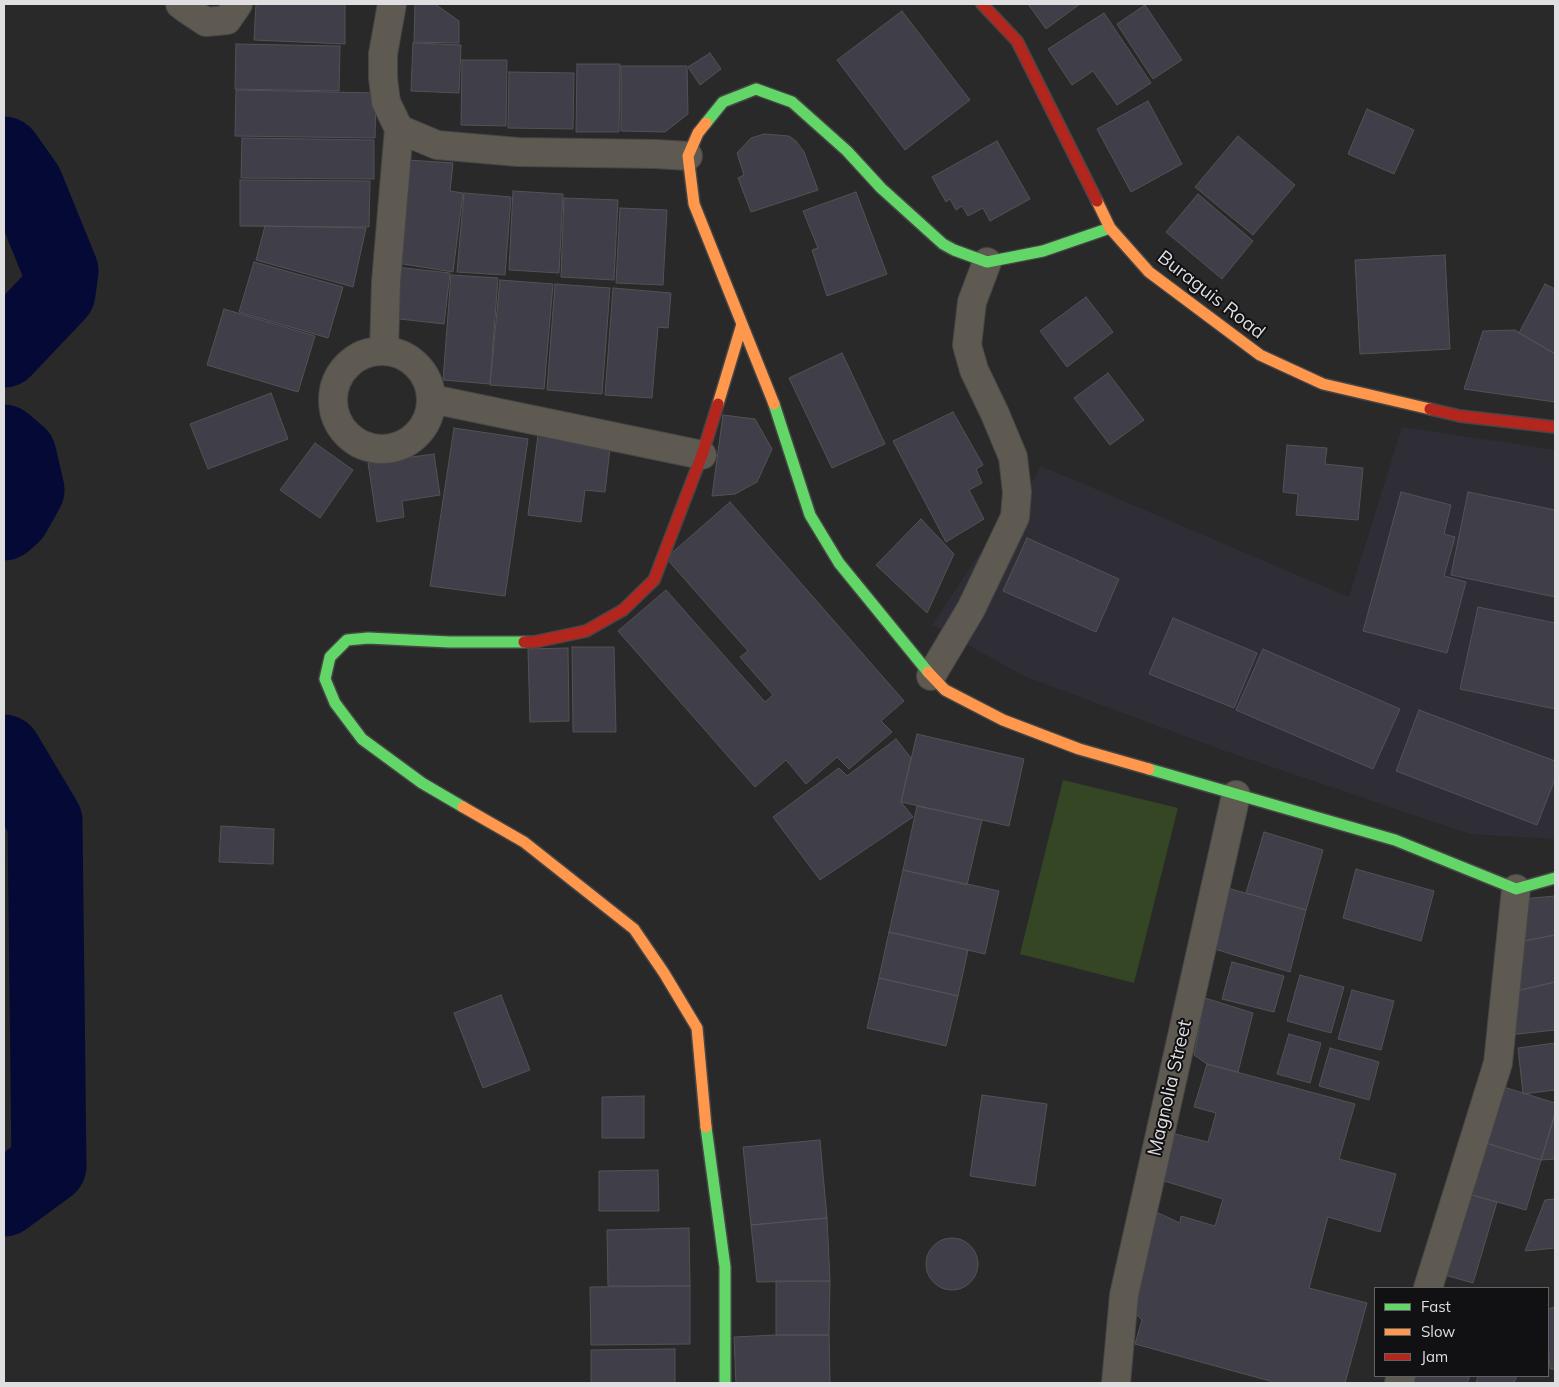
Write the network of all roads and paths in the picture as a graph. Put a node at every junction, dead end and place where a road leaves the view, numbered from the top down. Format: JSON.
{"nodes":[{"id":1,"x":180,"y":4,"type":"edge"},
{"id":2,"x":238,"y":4,"type":"edge"},
{"id":3,"x":392,"y":4,"type":"edge"},
{"id":4,"x":982,"y":4,"type":"edge"},
{"id":5,"x":399,"y":130,"type":"junction"},
{"id":6,"x":688,"y":156,"type":"junction"},
{"id":7,"x":1110,"y":228,"type":"junction"},
{"id":8,"x":987,"y":262,"type":"junction"},
{"id":9,"x":742,"y":324,"type":"junction"},
{"id":10,"x":384,"y":351,"type":"junction"},
{"id":11,"x":432,"y":399,"type":"junction"},
{"id":12,"x":1555,"y":427,"type":"edge"},
{"id":13,"x":702,"y":455,"type":"junction"},
{"id":14,"x":931,"y":676,"type":"junction"},
{"id":15,"x":1236,"y":795,"type":"junction"},
{"id":16,"x":1555,"y":878,"type":"edge"},
{"id":17,"x":1516,"y":889,"type":"junction"},
{"id":18,"x":1428,"y":1287,"type":"edge"},
{"id":19,"x":1123,"y":1380,"type":"edge"},
{"id":20,"x":726,"y":1383,"type":"edge"}],
"edges":[{"from":1,"to":2,"type":"street"},
{"from":3,"to":5,"type":"street"},
{"from":4,"to":7,"type":"street","name":"Buraguis Road"},
{"from":5,"to":6,"type":"street"},
{"from":5,"to":10,"type":"street"},
{"from":6,"to":8,"type":"street"},
{"from":6,"to":9,"type":"street"},
{"from":7,"to":8,"type":"street"},
{"from":7,"to":12,"type":"street","name":"Buraguis Road"},
{"from":8,"to":14,"type":"street"},
{"from":9,"to":13,"type":"street"},
{"from":9,"to":14,"type":"street"},
{"from":10,"to":11,"type":"street"},
{"from":10,"to":11,"type":"street"},
{"from":11,"to":13,"type":"street"},
{"from":13,"to":20,"type":"street"},
{"from":14,"to":15,"type":"street"},
{"from":15,"to":17,"type":"street"},
{"from":15,"to":19,"type":"street","name":"Magnolia Street"},
{"from":16,"to":17,"type":"street"},
{"from":17,"to":18,"type":"street"}]}
